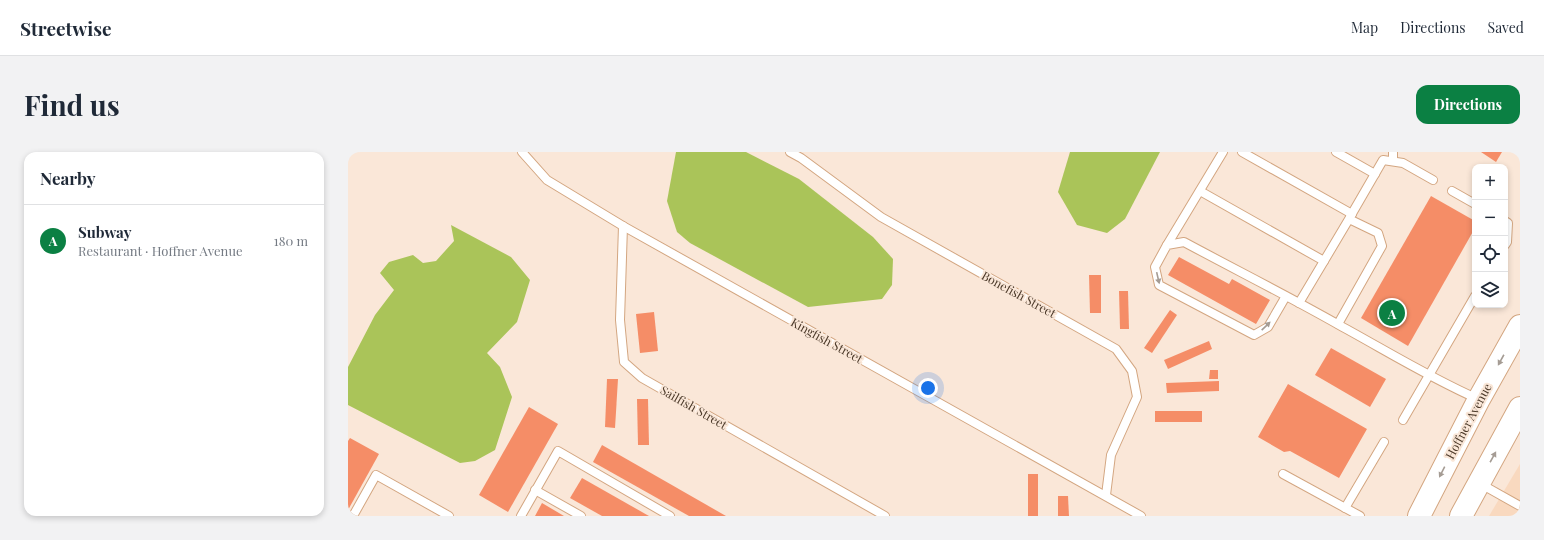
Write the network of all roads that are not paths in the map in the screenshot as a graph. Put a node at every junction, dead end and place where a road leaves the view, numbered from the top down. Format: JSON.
{"nodes":[{"id":1,"x":522,"y":152,"type":"edge"},
{"id":2,"x":790,"y":152,"type":"edge"},
{"id":3,"x":1223,"y":152,"type":"edge"},
{"id":4,"x":1242,"y":152,"type":"edge"},
{"id":5,"x":1336,"y":152,"type":"edge"},
{"id":6,"x":1393,"y":152,"type":"edge"},
{"id":7,"x":1394,"y":161,"type":"junction"},
{"id":8,"x":1375,"y":174,"type":"junction"},
{"id":9,"x":1433,"y":180,"type":"dead end"},
{"id":10,"x":1200,"y":191,"type":"junction"},
{"id":11,"x":1452,"y":191,"type":"dead end"},
{"id":12,"x":1472,"y":202,"type":"edge"},
{"id":13,"x":1351,"y":217,"type":"junction"},
{"id":14,"x":623,"y":226,"type":"junction"},
{"id":15,"x":1168,"y":246,"type":"junction"},
{"id":16,"x":1324,"y":261,"type":"junction"},
{"id":17,"x":1286,"y":296,"type":"junction"},
{"id":18,"x":1472,"y":301,"type":"edge"},
{"id":19,"x":1299,"y":303,"type":"junction"},
{"id":20,"x":1338,"y":324,"type":"junction"},
{"id":21,"x":1520,"y":326,"type":"edge"},
{"id":22,"x":1429,"y":375,"type":"junction"},
{"id":23,"x":1479,"y":399,"type":"junction"},
{"id":24,"x":1403,"y":420,"type":"dead end"},
{"id":25,"x":1517,"y":422,"type":"edge"},
{"id":26,"x":1384,"y":442,"type":"dead end"},
{"id":27,"x":1283,"y":474,"type":"dead end"},
{"id":28,"x":1479,"y":482,"type":"junction"},
{"id":29,"x":535,"y":490,"type":"junction"},
{"id":30,"x":1106,"y":495,"type":"junction"},
{"id":31,"x":1520,"y":506,"type":"edge"},
{"id":32,"x":1346,"y":508,"type":"junction"},
{"id":33,"x":353,"y":516,"type":"edge"},
{"id":34,"x":449,"y":516,"type":"edge"},
{"id":35,"x":521,"y":516,"type":"edge"},
{"id":36,"x":581,"y":516,"type":"edge"},
{"id":37,"x":670,"y":516,"type":"edge"},
{"id":38,"x":885,"y":516,"type":"edge"},
{"id":39,"x":1141,"y":516,"type":"edge"},
{"id":40,"x":1360,"y":516,"type":"edge"},
{"id":41,"x":1419,"y":516,"type":"edge"},
{"id":42,"x":1461,"y":516,"type":"edge"}],
"edges":[{"from":1,"to":14,"type":"lane","name":"Kingfish Street"},
{"from":2,"to":30,"type":"lane","name":"Bonefish Street"},
{"from":3,"to":10,"type":"lane"},
{"from":4,"to":13,"type":"lane"},
{"from":5,"to":8,"type":"lane"},
{"from":6,"to":7,"type":"lane"},
{"from":7,"to":8,"type":"lane"},
{"from":7,"to":9,"type":"lane"},
{"from":8,"to":13,"type":"lane"},
{"from":10,"to":15,"type":"lane"},
{"from":10,"to":16,"type":"lane"},
{"from":11,"to":12,"type":"lane"},
{"from":13,"to":16,"type":"lane"},
{"from":13,"to":20,"type":"lane"},
{"from":14,"to":30,"type":"lane","name":"Kingfish Street"},
{"from":14,"to":38,"type":"lane","name":"Sailfish Street"},
{"from":15,"to":17,"type":"lane"},
{"from":15,"to":17,"type":"lane","one_way":true},
{"from":16,"to":19,"type":"lane"},
{"from":17,"to":19,"type":"lane"},
{"from":18,"to":22,"type":"lane"},
{"from":19,"to":20,"type":"lane"},
{"from":20,"to":22,"type":"lane"},
{"from":21,"to":23,"type":"main road","name":"Hoffner Avenue","one_way":true},
{"from":22,"to":23,"type":"lane"},
{"from":22,"to":24,"type":"lane"},
{"from":23,"to":41,"type":"main road","name":"Hoffner Avenue","one_way":true},
{"from":28,"to":25,"type":"main road","one_way":true},
{"from":26,"to":32,"type":"lane"},
{"from":27,"to":32,"type":"lane"},
{"from":28,"to":31,"type":"lane"},
{"from":28,"to":42,"type":"main road"},
{"from":29,"to":35,"type":"lane"},
{"from":29,"to":36,"type":"lane"},
{"from":29,"to":37,"type":"lane"},
{"from":30,"to":39,"type":"lane","name":"Kingfish Street"},
{"from":32,"to":40,"type":"lane"},
{"from":33,"to":34,"type":"lane"}]}
